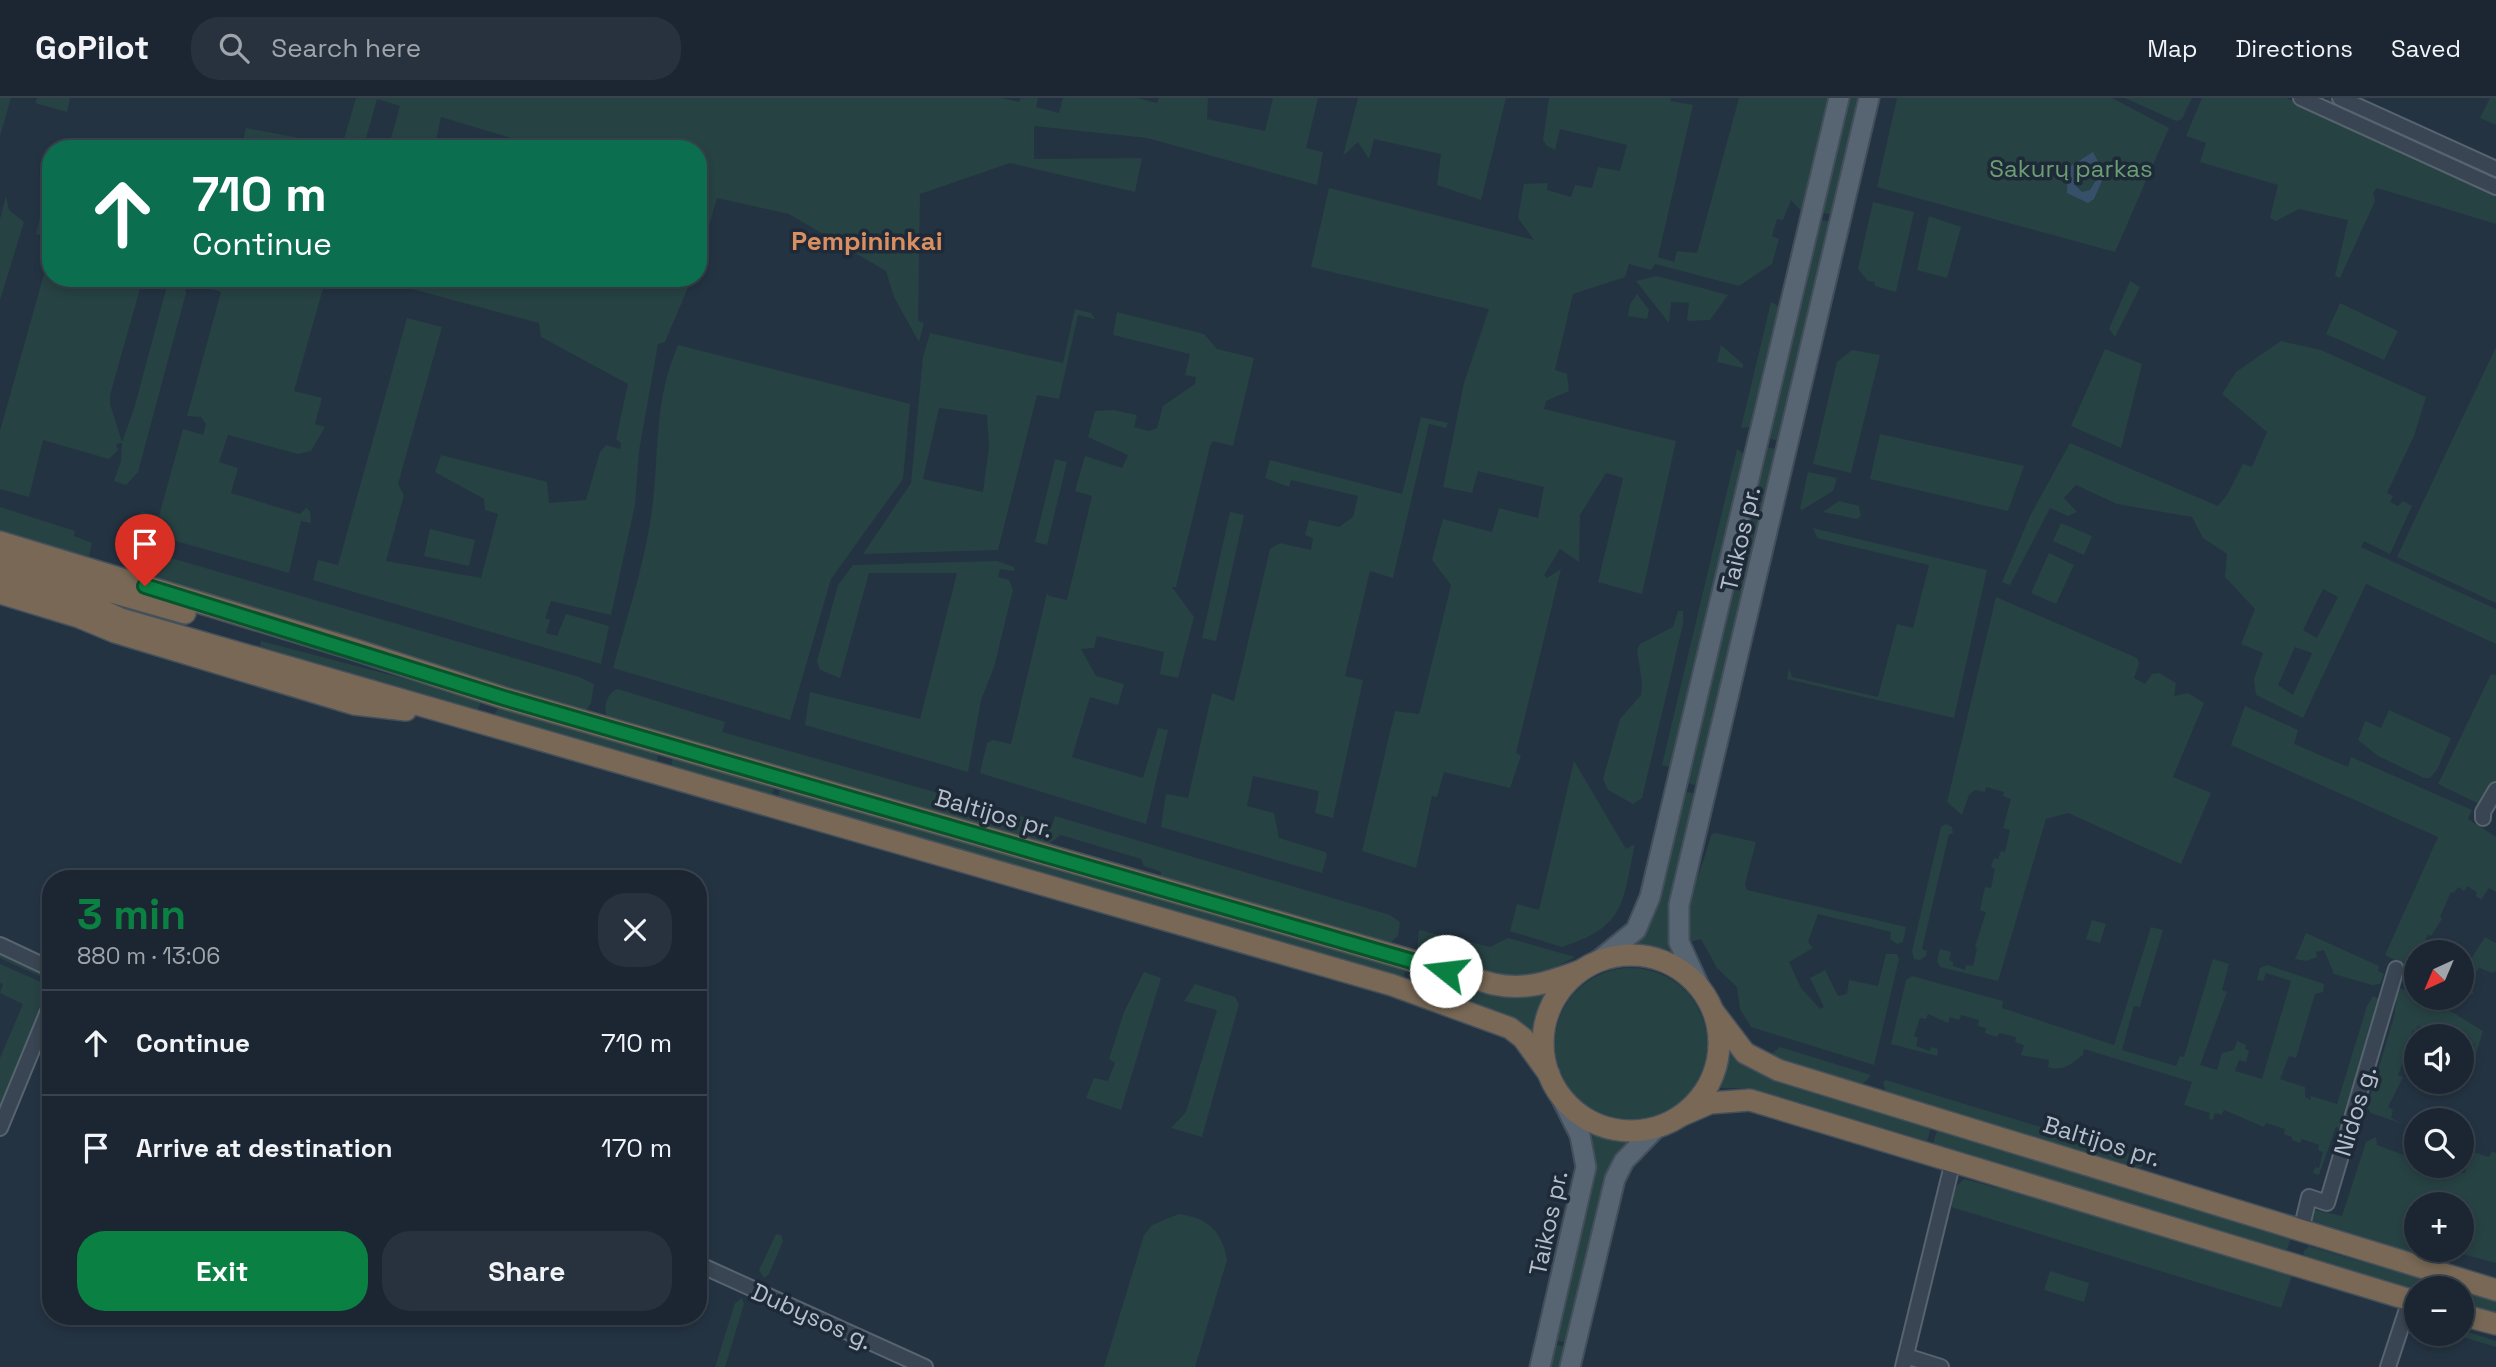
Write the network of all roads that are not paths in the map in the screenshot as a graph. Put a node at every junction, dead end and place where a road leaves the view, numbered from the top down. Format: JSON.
{"nodes":[{"id":1,"x":1839,"y":98,"type":"edge"},
{"id":2,"x":1869,"y":98,"type":"edge"},
{"id":3,"x":2301,"y":98,"type":"edge"},
{"id":4,"x":2340,"y":98,"type":"edge"},
{"id":5,"x":2318,"y":101,"type":"edge"},
{"id":6,"x":2496,"y":169,"type":"edge"},
{"id":7,"x":2496,"y":187,"type":"edge"},
{"id":8,"x":0,"y":542,"type":"edge"},
{"id":9,"x":0,"y":560,"type":"edge"},
{"id":10,"x":0,"y":576,"type":"edge"},
{"id":11,"x":0,"y":593,"type":"edge"},
{"id":12,"x":79,"y":617,"type":"junction"},
{"id":13,"x":121,"y":619,"type":"junction"},
{"id":14,"x":394,"y":664,"type":"junction"},
{"id":15,"x":504,"y":698,"type":"junction"},
{"id":16,"x":436,"y":710,"type":"junction"},
{"id":17,"x":489,"y":726,"type":"junction"},
{"id":18,"x":657,"y":743,"type":"junction"},
{"id":19,"x":651,"y":772,"type":"junction"},
{"id":20,"x":2496,"y":790,"type":"edge"},
{"id":21,"x":2483,"y":818,"type":"dead end"},
{"id":22,"x":0,"y":945,"type":"edge"},
{"id":23,"x":42,"y":964,"type":"edge"},
{"id":24,"x":1589,"y":966,"type":"junction"},
{"id":25,"x":2396,"y":969,"type":"dead end"},
{"id":26,"x":1700,"y":988,"type":"junction"},
{"id":27,"x":1713,"y":1011,"type":"junction"},
{"id":28,"x":42,"y":1026,"type":"edge"},
{"id":29,"x":1554,"y":1083,"type":"junction"},
{"id":30,"x":1680,"y":1116,"type":"junction"},
{"id":31,"x":1657,"y":1127,"type":"junction"},
{"id":32,"x":0,"y":1128,"type":"edge"},
{"id":33,"x":1953,"y":1161,"type":"junction"},
{"id":34,"x":2310,"y":1233,"type":"junction"},
{"id":35,"x":707,"y":1268,"type":"edge"},
{"id":36,"x":2309,"y":1269,"type":"junction"},
{"id":37,"x":2496,"y":1290,"type":"edge"},
{"id":38,"x":2404,"y":1298,"type":"edge"},
{"id":39,"x":2474,"y":1318,"type":"edge"},
{"id":40,"x":2496,"y":1324,"type":"edge"},
{"id":41,"x":2404,"y":1325,"type":"edge"},
{"id":42,"x":1905,"y":1362,"type":"edge"},
{"id":43,"x":925,"y":1367,"type":"edge"},
{"id":44,"x":1540,"y":1367,"type":"edge"},
{"id":45,"x":1570,"y":1367,"type":"edge"},
{"id":46,"x":1941,"y":1367,"type":"edge"},
{"id":47,"x":2388,"y":1367,"type":"edge"}],
"edges":[{"from":1,"to":24,"type":"main road","name":"Taikos pr."},
{"from":2,"to":26,"type":"main road","name":"Taikos pr."},
{"from":3,"to":5,"type":"street"},
{"from":4,"to":6,"type":"street"},
{"from":5,"to":7,"type":"street"},
{"from":8,"to":14,"type":"highway"},
{"from":9,"to":14,"type":"highway"},
{"from":10,"to":13,"type":"highway"},
{"from":11,"to":12,"type":"highway"},
{"from":12,"to":13,"type":"highway"},
{"from":12,"to":16,"type":"highway"},
{"from":13,"to":16,"type":"highway"},
{"from":14,"to":15,"type":"highway","name":"Baltijos pr."},
{"from":15,"to":17,"type":"highway"},
{"from":15,"to":18,"type":"highway","name":"Baltijos pr."},
{"from":16,"to":17,"type":"highway"},
{"from":17,"to":19,"type":"highway"},
{"from":18,"to":19,"type":"highway"},
{"from":18,"to":24,"type":"highway","name":"Baltijos pr."},
{"from":19,"to":29,"type":"highway"},
{"from":20,"to":21,"type":"street"},
{"from":22,"to":23,"type":"street"},
{"from":24,"to":26,"type":"highway"},
{"from":24,"to":29,"type":"highway"},
{"from":25,"to":34,"type":"street","name":"Nidos g."},
{"from":26,"to":27,"type":"highway"},
{"from":27,"to":30,"type":"highway"},
{"from":27,"to":34,"type":"highway","name":"Baltijos pr."},
{"from":28,"to":32,"type":"street"},
{"from":29,"to":31,"type":"highway"},
{"from":29,"to":44,"type":"main road","name":"Taikos pr."},
{"from":30,"to":31,"type":"highway"},
{"from":30,"to":33,"type":"highway"},
{"from":31,"to":45,"type":"main road"},
{"from":33,"to":36,"type":"highway"},
{"from":33,"to":42,"type":"street"},
{"from":34,"to":36,"type":"highway"},
{"from":34,"to":37,"type":"highway","name":"Baltijos pr."},
{"from":35,"to":43,"type":"street","name":"Dubysos g."},
{"from":36,"to":38,"type":"highway"},
{"from":39,"to":40,"type":"highway"},
{"from":41,"to":47,"type":"street"},
{"from":42,"to":46,"type":"street"}]}
